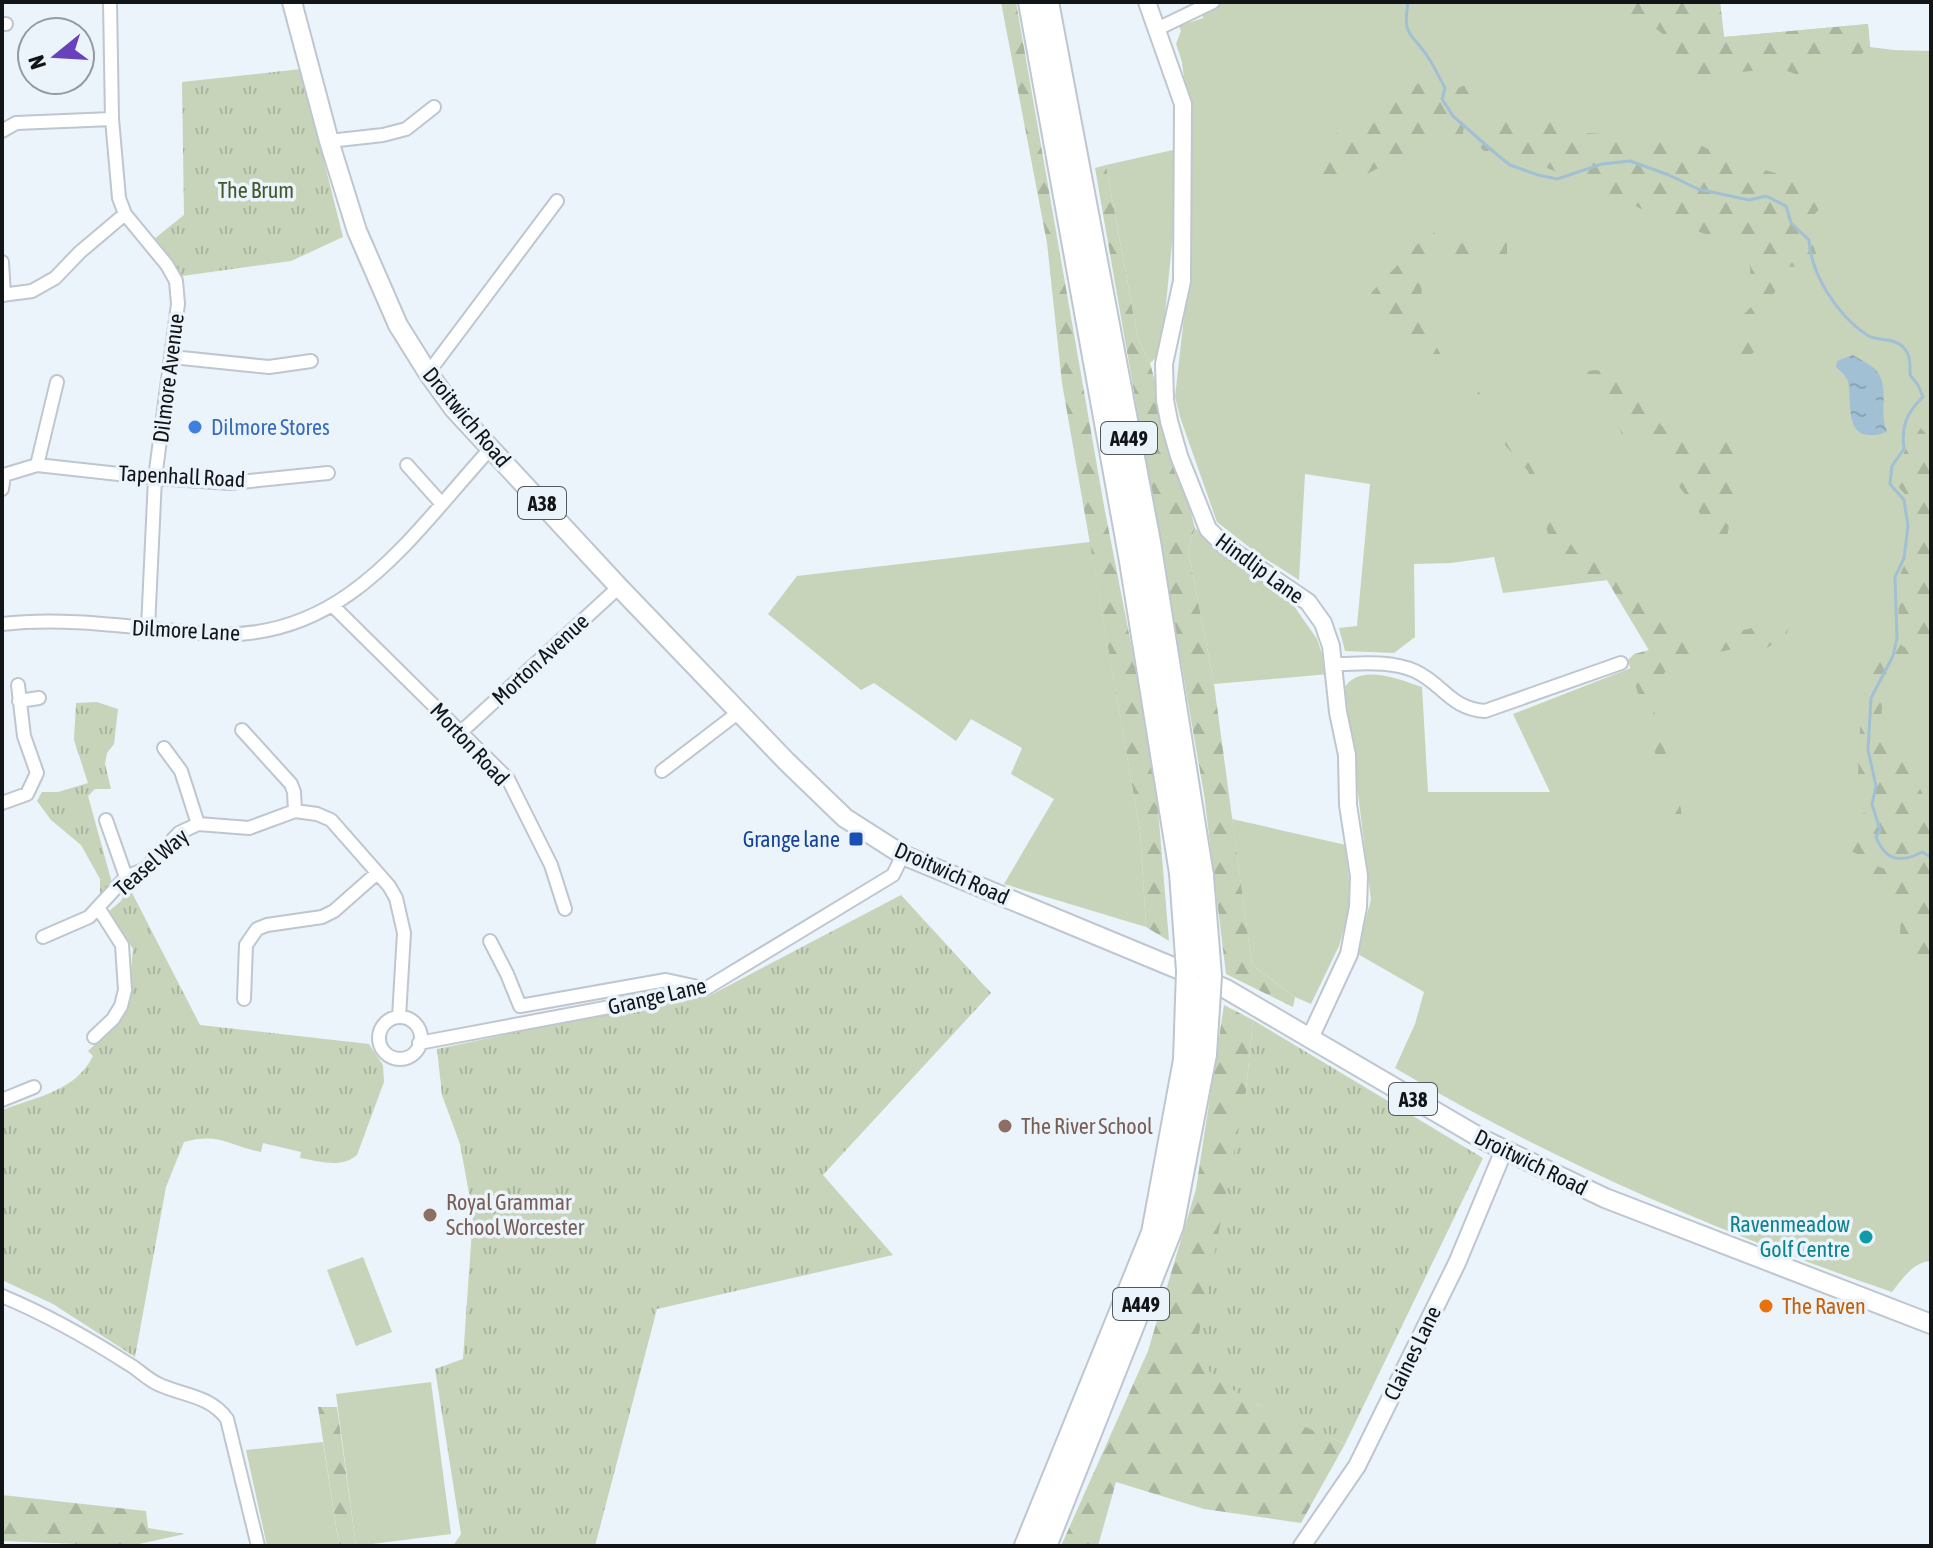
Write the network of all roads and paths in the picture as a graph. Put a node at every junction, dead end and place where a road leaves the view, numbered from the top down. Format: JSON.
{"nodes":[{"id":1,"x":110,"y":2,"type":"edge"},
{"id":2,"x":292,"y":2,"type":"edge"},
{"id":3,"x":1030,"y":2,"type":"edge"},
{"id":4,"x":1047,"y":2,"type":"edge"},
{"id":5,"x":1147,"y":2,"type":"edge"},
{"id":6,"x":1213,"y":2,"type":"edge"},
{"id":7,"x":1157,"y":29,"type":"junction"},
{"id":8,"x":434,"y":107,"type":"dead end"},
{"id":9,"x":112,"y":119,"type":"junction"},
{"id":10,"x":2,"y":131,"type":"edge"},
{"id":11,"x":329,"y":141,"type":"junction"},
{"id":12,"x":557,"y":201,"type":"dead end"},
{"id":13,"x":125,"y":214,"type":"junction"},
{"id":14,"x":2,"y":262,"type":"edge"},
{"id":15,"x":3,"y":295,"type":"edge"},
{"id":16,"x":172,"y":357,"type":"junction"},
{"id":17,"x":311,"y":361,"type":"dead end"},
{"id":18,"x":428,"y":373,"type":"junction"},
{"id":19,"x":57,"y":382,"type":"dead end"},
{"id":20,"x":490,"y":449,"type":"junction"},
{"id":21,"x":37,"y":465,"type":"junction"},
{"id":22,"x":407,"y":465,"type":"dead end"},
{"id":23,"x":328,"y":473,"type":"dead end"},
{"id":24,"x":155,"y":478,"type":"junction"},
{"id":25,"x":2,"y":489,"type":"edge"},
{"id":26,"x":441,"y":503,"type":"junction"},
{"id":27,"x":619,"y":587,"type":"junction"},
{"id":28,"x":334,"y":607,"type":"junction"},
{"id":29,"x":2,"y":624,"type":"edge"},
{"id":30,"x":148,"y":628,"type":"junction"},
{"id":31,"x":1621,"y":663,"type":"dead end"},
{"id":32,"x":1333,"y":664,"type":"junction"},
{"id":33,"x":18,"y":685,"type":"dead end"},
{"id":34,"x":39,"y":698,"type":"dead end"},
{"id":35,"x":19,"y":701,"type":"junction"},
{"id":36,"x":739,"y":712,"type":"junction"},
{"id":37,"x":242,"y":730,"type":"dead end"},
{"id":38,"x":461,"y":732,"type":"junction"},
{"id":39,"x":164,"y":748,"type":"dead end"},
{"id":40,"x":662,"y":771,"type":"dead end"},
{"id":41,"x":2,"y":803,"type":"edge"},
{"id":42,"x":295,"y":811,"type":"junction"},
{"id":43,"x":106,"y":820,"type":"dead end"},
{"id":44,"x":198,"y":824,"type":"junction"},
{"id":45,"x":903,"y":855,"type":"junction"},
{"id":46,"x":376,"y":874,"type":"junction"},
{"id":47,"x":1192,"y":874,"type":"junction"},
{"id":48,"x":126,"y":877,"type":"junction"},
{"id":49,"x":99,"y":909,"type":"junction"},
{"id":50,"x":565,"y":909,"type":"dead end"},
{"id":51,"x":43,"y":937,"type":"dead end"},
{"id":52,"x":490,"y":941,"type":"dead end"},
{"id":53,"x":705,"y":989,"type":"junction"},
{"id":54,"x":244,"y":999,"type":"dead end"},
{"id":55,"x":399,"y":1017,"type":"junction"},
{"id":56,"x":94,"y":1037,"type":"dead end"},
{"id":57,"x":1310,"y":1038,"type":"junction"},
{"id":58,"x":419,"y":1043,"type":"junction"},
{"id":59,"x":1195,"y":1057,"type":"junction"},
{"id":60,"x":34,"y":1087,"type":"dead end"},
{"id":61,"x":2,"y":1100,"type":"edge"},
{"id":62,"x":1504,"y":1150,"type":"junction"},
{"id":63,"x":2,"y":1296,"type":"edge"},
{"id":64,"x":1931,"y":1324,"type":"edge"},
{"id":65,"x":258,"y":1546,"type":"edge"},
{"id":66,"x":1026,"y":1546,"type":"edge"},
{"id":67,"x":1045,"y":1546,"type":"edge"},
{"id":68,"x":1302,"y":1546,"type":"edge"}],
"edges":[{"from":1,"to":9,"type":"street","name":"Dilmore Avenue"},
{"from":2,"to":11,"type":"main road","name":"Droitwich Road","number":"A38"},
{"from":3,"to":47,"type":"highway","number":"A449"},
{"from":4,"to":47,"type":"highway","number":"A449"},
{"from":5,"to":7,"type":"street","name":"Hindlip Lane"},
{"from":6,"to":7,"type":"street"},
{"from":7,"to":32,"type":"street","name":"Hindlip Lane"},
{"from":8,"to":11,"type":"street"},
{"from":9,"to":10,"type":"street"},
{"from":9,"to":13,"type":"street","name":"Dilmore Avenue"},
{"from":11,"to":18,"type":"main road","name":"Droitwich Road","number":"A38"},
{"from":12,"to":18,"type":"street"},
{"from":13,"to":15,"type":"street"},
{"from":13,"to":16,"type":"street","name":"Dilmore Avenue"},
{"from":14,"to":15,"type":"street"},
{"from":16,"to":17,"type":"street"},
{"from":16,"to":24,"type":"street","name":"Dilmore Avenue"},
{"from":18,"to":20,"type":"main road","name":"Droitwich Road","number":"A38"},
{"from":19,"to":21,"type":"street"},
{"from":20,"to":26,"type":"street","name":"Dilmore Lane"},
{"from":20,"to":27,"type":"main road","name":"Droitwich Road","number":"A38"},
{"from":21,"to":24,"type":"street","name":"Tapenhall Road"},
{"from":21,"to":25,"type":"street"},
{"from":22,"to":26,"type":"street"},
{"from":23,"to":24,"type":"street","name":"Tapenhall Road"},
{"from":24,"to":30,"type":"street","name":"Dilmore Avenue"},
{"from":26,"to":28,"type":"street","name":"Dilmore Lane"},
{"from":27,"to":36,"type":"main road","name":"Droitwich Road","number":"A38"},
{"from":27,"to":38,"type":"street","name":"Morton Avenue"},
{"from":28,"to":30,"type":"street","name":"Dilmore Lane"},
{"from":28,"to":38,"type":"street","name":"Morton Road"},
{"from":29,"to":30,"type":"street","name":"Dilmore Lane"},
{"from":31,"to":32,"type":"street"},
{"from":32,"to":57,"type":"street","name":"Hindlip Lane"},
{"from":33,"to":35,"type":"street"},
{"from":34,"to":35,"type":"street"},
{"from":35,"to":41,"type":"street"},
{"from":36,"to":40,"type":"street"},
{"from":36,"to":45,"type":"main road","name":"Droitwich Road","number":"A38"},
{"from":37,"to":42,"type":"street"},
{"from":38,"to":50,"type":"street","name":"Morton Road"},
{"from":39,"to":44,"type":"street"},
{"from":42,"to":44,"type":"street","name":"Teasel Way"},
{"from":42,"to":46,"type":"street"},
{"from":43,"to":48,"type":"street"},
{"from":44,"to":48,"type":"street","name":"Teasel Way"},
{"from":45,"to":53,"type":"street","name":"Grange Lane"},
{"from":45,"to":57,"type":"main road","name":"Droitwich Road","number":"A38"},
{"from":46,"to":54,"type":"street"},
{"from":46,"to":55,"type":"street"},
{"from":47,"to":59,"type":"highway","number":"A449","bridge":true},
{"from":48,"to":49,"type":"street","name":"Teasel Way"},
{"from":49,"to":51,"type":"street","name":"Teasel Way"},
{"from":49,"to":56,"type":"street"},
{"from":52,"to":53,"type":"street"},
{"from":53,"to":58,"type":"street","name":"Grange Lane"},
{"from":55,"to":58,"type":"street"},
{"from":55,"to":58,"type":"street"},
{"from":57,"to":62,"type":"main road","name":"Droitwich Road","number":"A38"},
{"from":59,"to":66,"type":"highway","number":"A449"},
{"from":59,"to":67,"type":"highway","number":"A449"},
{"from":60,"to":61,"type":"street"},
{"from":62,"to":64,"type":"main road","name":"Droitwich Road","number":"A38"},
{"from":62,"to":68,"type":"street","name":"Claines Lane"},
{"from":63,"to":65,"type":"street"}]}
